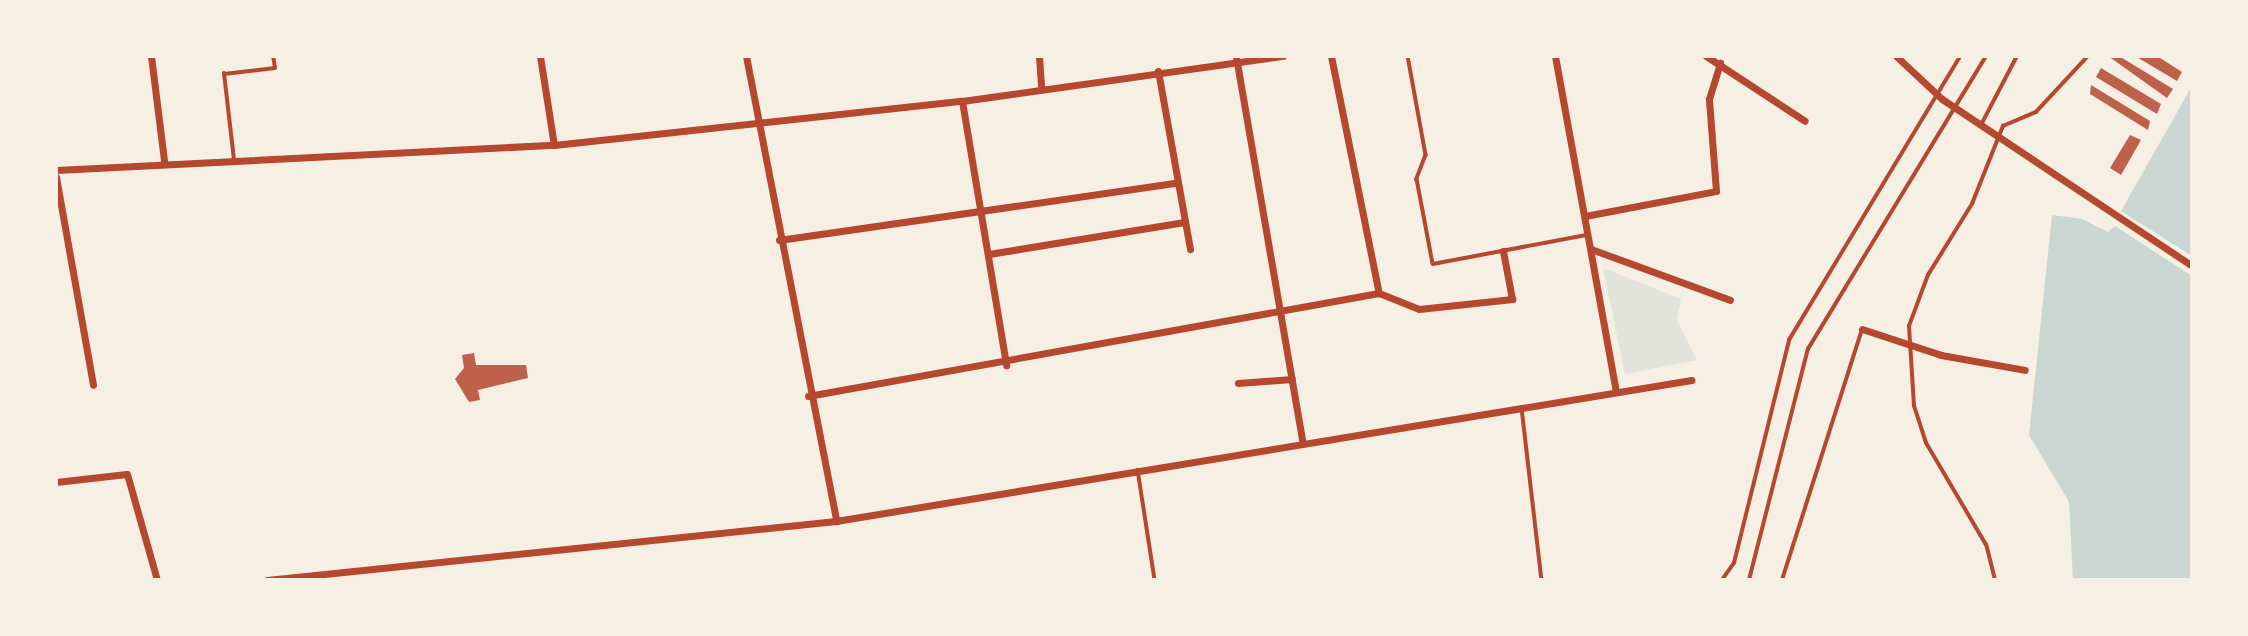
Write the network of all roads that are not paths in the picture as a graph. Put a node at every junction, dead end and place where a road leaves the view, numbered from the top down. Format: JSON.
{"nodes":[{"id":1,"x":151,"y":56,"type":"edge"},
{"id":2,"x":273,"y":56,"type":"edge"},
{"id":3,"x":540,"y":56,"type":"edge"},
{"id":4,"x":746,"y":56,"type":"edge"},
{"id":5,"x":1039,"y":56,"type":"edge"},
{"id":6,"x":1279,"y":56,"type":"edge"},
{"id":7,"x":1331,"y":56,"type":"edge"},
{"id":8,"x":1408,"y":56,"type":"edge"},
{"id":9,"x":1555,"y":56,"type":"edge"},
{"id":10,"x":1706,"y":56,"type":"edge"},
{"id":11,"x":1896,"y":56,"type":"edge"},
{"id":12,"x":1960,"y":56,"type":"edge"},
{"id":13,"x":1986,"y":56,"type":"edge"},
{"id":14,"x":2017,"y":56,"type":"edge"},
{"id":15,"x":2088,"y":56,"type":"edge"},
{"id":16,"x":1237,"y":58,"type":"edge"},
{"id":17,"x":1720,"y":63,"type":"junction"},
{"id":18,"x":1158,"y":71,"type":"junction"},
{"id":19,"x":1041,"y":89,"type":"junction"},
{"id":20,"x":962,"y":101,"type":"junction"},
{"id":21,"x":757,"y":119,"type":"junction"},
{"id":22,"x":1805,"y":121,"type":"dead end"},
{"id":23,"x":1981,"y":125,"type":"junction"},
{"id":24,"x":1998,"y":136,"type":"junction"},
{"id":25,"x":554,"y":145,"type":"junction"},
{"id":26,"x":234,"y":160,"type":"junction"},
{"id":27,"x":164,"y":161,"type":"junction"},
{"id":28,"x":56,"y":170,"type":"edge"},
{"id":29,"x":56,"y":177,"type":"edge"},
{"id":30,"x":1176,"y":183,"type":"junction"},
{"id":31,"x":983,"y":209,"type":"junction"},
{"id":32,"x":1585,"y":216,"type":"junction"},
{"id":33,"x":1184,"y":222,"type":"junction"},
{"id":34,"x":1588,"y":235,"type":"junction"},
{"id":35,"x":779,"y":240,"type":"junction"},
{"id":36,"x":1591,"y":248,"type":"junction"},
{"id":37,"x":1190,"y":249,"type":"dead end"},
{"id":38,"x":1503,"y":251,"type":"junction"},
{"id":39,"x":989,"y":254,"type":"junction"},
{"id":40,"x":2192,"y":266,"type":"edge"},
{"id":41,"x":1379,"y":293,"type":"junction"},
{"id":42,"x":1730,"y":300,"type":"dead end"},
{"id":43,"x":1282,"y":313,"type":"junction"},
{"id":44,"x":1862,"y":330,"type":"joint"},
{"id":45,"x":1909,"y":344,"type":"junction"},
{"id":46,"x":1006,"y":365,"type":"junction"},
{"id":47,"x":2025,"y":370,"type":"dead end"},
{"id":48,"x":1292,"y":379,"type":"junction"},
{"id":49,"x":1691,"y":380,"type":"dead end"},
{"id":50,"x":1238,"y":383,"type":"dead end"},
{"id":51,"x":93,"y":385,"type":"dead end"},
{"id":52,"x":1616,"y":391,"type":"junction"},
{"id":53,"x":808,"y":396,"type":"junction"},
{"id":54,"x":1522,"y":406,"type":"junction"},
{"id":55,"x":1302,"y":440,"type":"junction"},
{"id":56,"x":1138,"y":468,"type":"junction"},
{"id":57,"x":56,"y":482,"type":"edge"},
{"id":58,"x":836,"y":521,"type":"junction"},
{"id":59,"x":157,"y":580,"type":"edge"},
{"id":60,"x":267,"y":580,"type":"edge"},
{"id":61,"x":1155,"y":580,"type":"edge"},
{"id":62,"x":1542,"y":580,"type":"edge"},
{"id":63,"x":1722,"y":580,"type":"edge"},
{"id":64,"x":1749,"y":580,"type":"edge"},
{"id":65,"x":1782,"y":580,"type":"edge"},
{"id":66,"x":1995,"y":580,"type":"edge"}],
"edges":[{"from":1,"to":27,"type":"street"},
{"from":2,"to":26,"type":"lane"},
{"from":3,"to":25,"type":"street"},
{"from":4,"to":21,"type":"street"},
{"from":5,"to":19,"type":"street"},
{"from":6,"to":16,"type":"street"},
{"from":7,"to":41,"type":"street"},
{"from":8,"to":38,"type":"lane"},
{"from":9,"to":32,"type":"street"},
{"from":10,"to":17,"type":"street"},
{"from":11,"to":23,"type":"street"},
{"from":12,"to":63,"type":"lane"},
{"from":13,"to":64,"type":"lane"},
{"from":14,"to":23,"type":"lane"},
{"from":15,"to":24,"type":"lane"},
{"from":16,"to":18,"type":"street"},
{"from":16,"to":43,"type":"street"},
{"from":17,"to":22,"type":"street"},
{"from":17,"to":32,"type":"street"},
{"from":18,"to":19,"type":"street"},
{"from":18,"to":30,"type":"street"},
{"from":19,"to":20,"type":"street"},
{"from":20,"to":21,"type":"street"},
{"from":20,"to":31,"type":"street"},
{"from":21,"to":25,"type":"street"},
{"from":21,"to":35,"type":"street"},
{"from":23,"to":24,"type":"street"},
{"from":24,"to":40,"type":"street"},
{"from":24,"to":45,"type":"lane"},
{"from":25,"to":26,"type":"street"},
{"from":26,"to":27,"type":"street"},
{"from":27,"to":28,"type":"street"},
{"from":29,"to":51,"type":"street"},
{"from":30,"to":31,"type":"street"},
{"from":30,"to":33,"type":"street"},
{"from":31,"to":35,"type":"street"},
{"from":31,"to":39,"type":"street"},
{"from":32,"to":34,"type":"street"},
{"from":33,"to":37,"type":"street"},
{"from":33,"to":39,"type":"street"},
{"from":34,"to":36,"type":"street"},
{"from":34,"to":38,"type":"lane"},
{"from":35,"to":53,"type":"street"},
{"from":36,"to":42,"type":"street"},
{"from":36,"to":52,"type":"street"},
{"from":38,"to":41,"type":"street"},
{"from":39,"to":46,"type":"street"},
{"from":41,"to":43,"type":"street"},
{"from":43,"to":46,"type":"street"},
{"from":43,"to":48,"type":"street"},
{"from":44,"to":45,"type":"street"},
{"from":44,"to":65,"type":"lane"},
{"from":45,"to":47,"type":"street"},
{"from":45,"to":66,"type":"lane"},
{"from":46,"to":53,"type":"street"},
{"from":48,"to":50,"type":"street"},
{"from":48,"to":55,"type":"street"},
{"from":49,"to":52,"type":"street"},
{"from":52,"to":54,"type":"street"},
{"from":53,"to":58,"type":"street"},
{"from":54,"to":55,"type":"street"},
{"from":54,"to":62,"type":"lane"},
{"from":55,"to":56,"type":"street"},
{"from":56,"to":58,"type":"street"},
{"from":56,"to":61,"type":"lane"},
{"from":57,"to":59,"type":"street"},
{"from":58,"to":60,"type":"street"}]}
